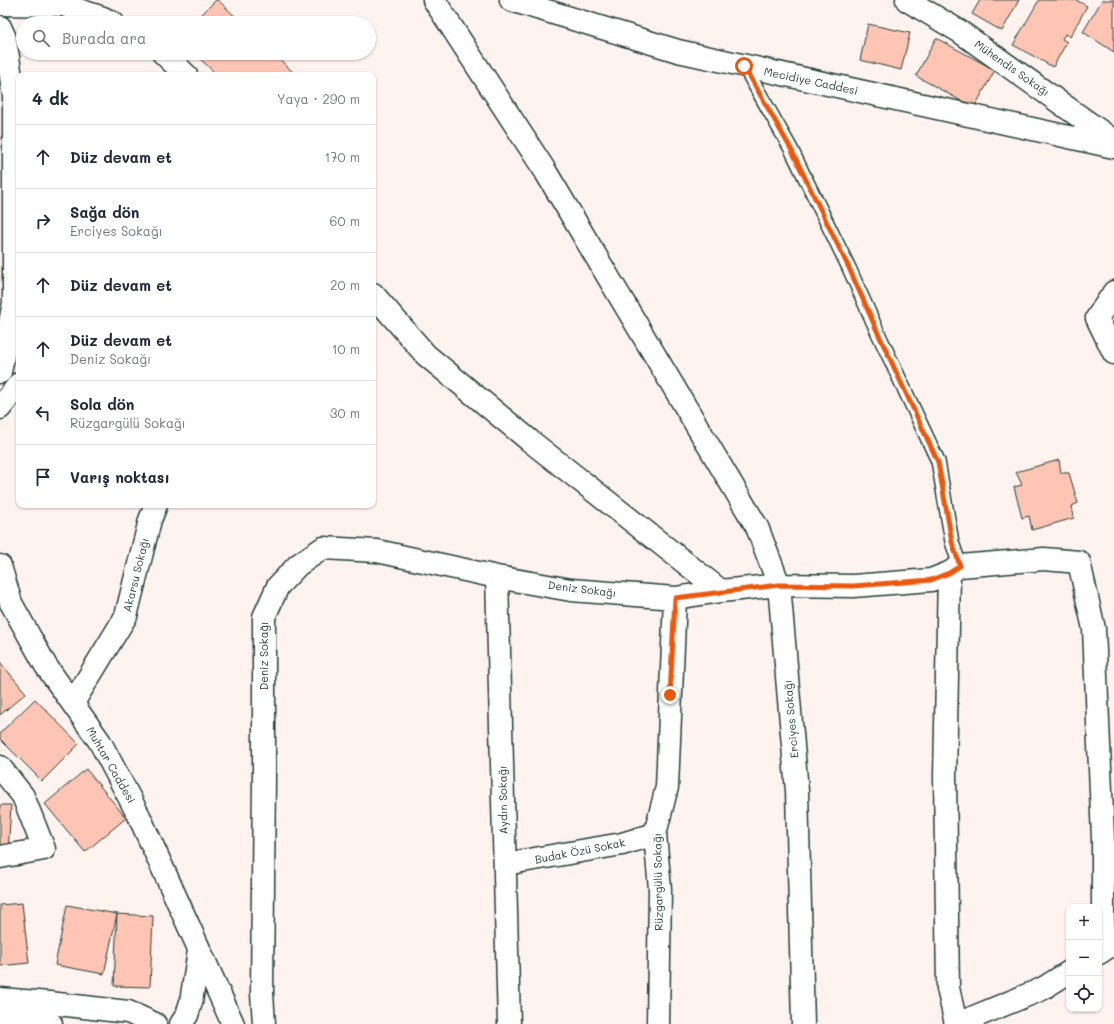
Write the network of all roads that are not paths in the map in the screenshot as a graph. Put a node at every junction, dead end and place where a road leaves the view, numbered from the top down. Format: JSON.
{"nodes":[{"id":1,"x":434,"y":0,"type":"edge"},
{"id":2,"x":511,"y":0,"type":"edge"},
{"id":3,"x":907,"y":0,"type":"edge"},
{"id":4,"x":0,"y":4,"type":"edge"},
{"id":5,"x":939,"y":8,"type":"edge"},
{"id":6,"x":97,"y":16,"type":"edge"},
{"id":7,"x":0,"y":27,"type":"edge"},
{"id":8,"x":170,"y":60,"type":"edge"},
{"id":9,"x":744,"y":66,"type":"junction"},
{"id":10,"x":183,"y":72,"type":"edge"},
{"id":11,"x":1114,"y":141,"type":"edge"},
{"id":12,"x":1114,"y":147,"type":"edge"},
{"id":13,"x":7,"y":254,"type":"edge"},
{"id":14,"x":1114,"y":292,"type":"edge"},
{"id":15,"x":376,"y":297,"type":"edge"},
{"id":16,"x":3,"y":341,"type":"edge"},
{"id":17,"x":1114,"y":353,"type":"edge"},
{"id":18,"x":0,"y":372,"type":"edge"},
{"id":19,"x":16,"y":388,"type":"edge"},
{"id":20,"x":0,"y":408,"type":"edge"},
{"id":21,"x":155,"y":508,"type":"edge"},
{"id":22,"x":0,"y":566,"type":"edge"},
{"id":23,"x":954,"y":570,"type":"junction"},
{"id":24,"x":497,"y":576,"type":"junction"},
{"id":25,"x":779,"y":585,"type":"junction"},
{"id":26,"x":721,"y":591,"type":"junction"},
{"id":27,"x":675,"y":598,"type":"junction"},
{"id":28,"x":6,"y":604,"type":"edge"},
{"id":29,"x":73,"y":703,"type":"junction"},
{"id":30,"x":0,"y":767,"type":"edge"},
{"id":31,"x":656,"y":834,"type":"junction"},
{"id":32,"x":0,"y":857,"type":"edge"},
{"id":33,"x":505,"y":864,"type":"junction"},
{"id":34,"x":1105,"y":949,"type":"edge"},
{"id":35,"x":199,"y":950,"type":"junction"},
{"id":36,"x":1066,"y":974,"type":"edge"},
{"id":37,"x":0,"y":999,"type":"edge"},
{"id":38,"x":0,"y":1020,"type":"edge"},
{"id":39,"x":51,"y":1024,"type":"edge"},
{"id":40,"x":155,"y":1024,"type":"edge"},
{"id":41,"x":180,"y":1024,"type":"edge"},
{"id":42,"x":233,"y":1024,"type":"edge"},
{"id":43,"x":264,"y":1024,"type":"edge"},
{"id":44,"x":509,"y":1024,"type":"edge"},
{"id":45,"x":658,"y":1024,"type":"edge"},
{"id":46,"x":803,"y":1024,"type":"edge"},
{"id":47,"x":957,"y":1024,"type":"edge"}],
"edges":[{"from":1,"to":25,"type":"street","name":"Erciyes Sokağı"},
{"from":2,"to":9,"type":"street","name":"Mecidiye Caddesi"},
{"from":3,"to":5,"type":"street","name":"Mühendis Sokağı"},
{"from":4,"to":6,"type":"street"},
{"from":5,"to":11,"type":"street","name":"Mühendis Sokağı"},
{"from":7,"to":13,"type":"street"},
{"from":8,"to":10,"type":"street"},
{"from":9,"to":12,"type":"street","name":"Mecidiye Caddesi"},
{"from":9,"to":23,"type":"lane"},
{"from":13,"to":16,"type":"street"},
{"from":14,"to":17,"type":"street"},
{"from":15,"to":26,"type":"street"},
{"from":16,"to":18,"type":"street"},
{"from":19,"to":20,"type":"street"},
{"from":21,"to":29,"type":"street","name":"Akarsu Sokağı"},
{"from":22,"to":28,"type":"street","name":"Muhtar Caddesi"},
{"from":23,"to":25,"type":"street"},
{"from":23,"to":34,"type":"street"},
{"from":23,"to":47,"type":"street"},
{"from":24,"to":27,"type":"street","name":"Deniz Sokağı"},
{"from":24,"to":33,"type":"street","name":"Aydın Sokağı"},
{"from":24,"to":43,"type":"street","name":"Deniz Sokağı"},
{"from":25,"to":26,"type":"street","name":"Deniz Sokağı"},
{"from":25,"to":46,"type":"street","name":"Erciyes Sokağı"},
{"from":26,"to":27,"type":"street","name":"Deniz Sokağı"},
{"from":27,"to":31,"type":"street","name":"Rüzgargülü Sokağı"},
{"from":28,"to":29,"type":"street","name":"Muhtar Caddesi"},
{"from":29,"to":35,"type":"street","name":"Muhtar Caddesi"},
{"from":30,"to":32,"type":"street"},
{"from":31,"to":33,"type":"street","name":"Budak Özü Sokak"},
{"from":31,"to":45,"type":"street","name":"Rüzgargülü Sokağı"},
{"from":33,"to":44,"type":"street","name":"Aydın Sokağı"},
{"from":35,"to":41,"type":"street"},
{"from":35,"to":42,"type":"street","name":"Muhtar Caddesi"},
{"from":36,"to":47,"type":"street"},
{"from":37,"to":40,"type":"street"},
{"from":38,"to":39,"type":"street"}]}
